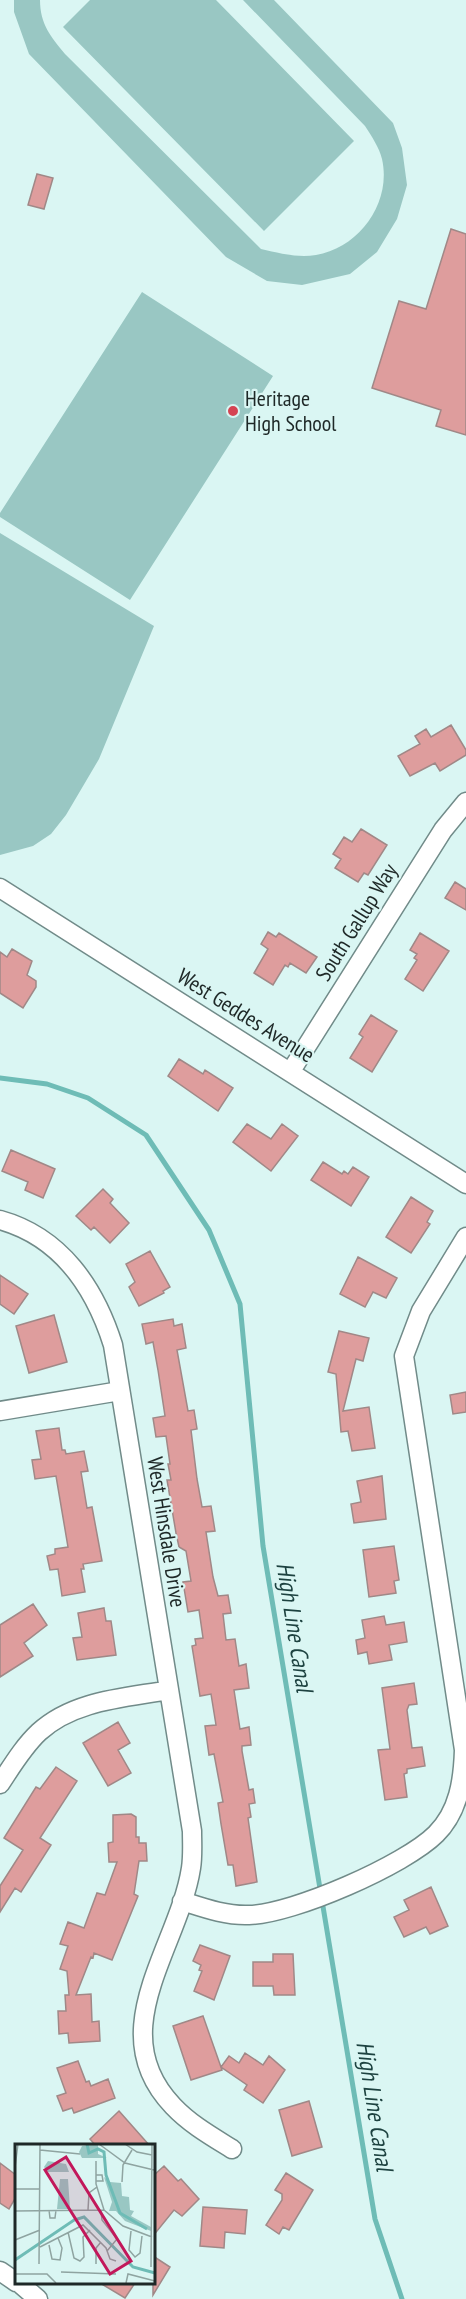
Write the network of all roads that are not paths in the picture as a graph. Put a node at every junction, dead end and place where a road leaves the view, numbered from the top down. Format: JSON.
{"nodes":[{"id":1,"x":466,"y":802,"type":"edge"},
{"id":2,"x":0,"y":888,"type":"edge"},
{"id":3,"x":291,"y":1071,"type":"junction"},
{"id":4,"x":466,"y":1184,"type":"edge"},
{"id":5,"x":0,"y":1220,"type":"edge"},
{"id":6,"x":466,"y":1237,"type":"edge"},
{"id":7,"x":120,"y":1391,"type":"junction"},
{"id":8,"x":0,"y":1411,"type":"edge"},
{"id":9,"x":169,"y":1690,"type":"junction"},
{"id":10,"x":0,"y":1784,"type":"edge"},
{"id":11,"x":182,"y":1901,"type":"junction"},
{"id":12,"x":232,"y":2149,"type":"dead end"},
{"id":13,"x":0,"y":2271,"type":"edge"},
{"id":14,"x":15,"y":2281,"type":"edge"},
{"id":15,"x":19,"y":2284,"type":"edge"},
{"id":16,"x":38,"y":2299,"type":"edge"}],
"edges":[{"from":1,"to":3,"type":"street","name":"South Gallup Way"},
{"from":2,"to":3,"type":"street","name":"West Geddes Avenue"},
{"from":3,"to":4,"type":"street","name":"West Geddes Avenue"},
{"from":5,"to":7,"type":"street","name":"West Hinsdale Drive"},
{"from":6,"to":11,"type":"street"},
{"from":7,"to":8,"type":"street"},
{"from":7,"to":9,"type":"street","name":"West Hinsdale Drive"},
{"from":9,"to":10,"type":"street"},
{"from":9,"to":11,"type":"street","name":"West Hinsdale Drive"},
{"from":11,"to":12,"type":"street","name":"West Hinsdale Drive"},
{"from":13,"to":14,"type":"street"},
{"from":15,"to":16,"type":"street"}]}
